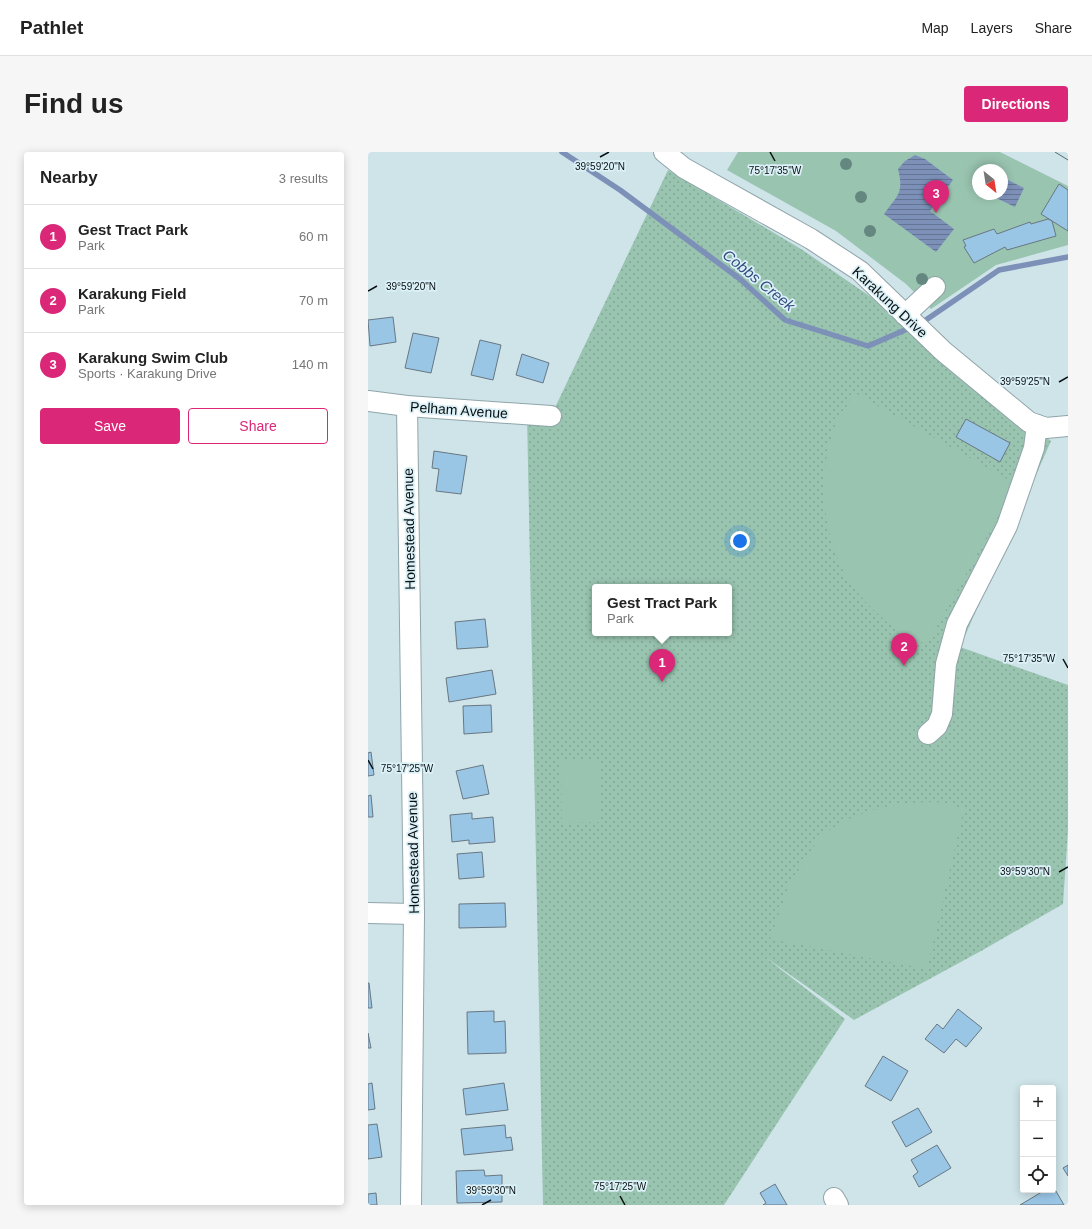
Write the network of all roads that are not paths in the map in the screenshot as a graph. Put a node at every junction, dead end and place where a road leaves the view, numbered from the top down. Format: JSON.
{"nodes":[{"id":1,"x":664,"y":152,"type":"edge"},
{"id":2,"x":934,"y":287,"type":"dead end"},
{"id":3,"x":900,"y":310,"type":"junction"},
{"id":4,"x":368,"y":401,"type":"edge"},
{"id":5,"x":407,"y":406,"type":"junction"},
{"id":6,"x":551,"y":416,"type":"dead end"},
{"id":7,"x":1037,"y":425,"type":"junction"},
{"id":8,"x":1068,"y":426,"type":"edge"},
{"id":9,"x":928,"y":734,"type":"dead end"},
{"id":10,"x":368,"y":913,"type":"edge"},
{"id":11,"x":414,"y":914,"type":"junction"},
{"id":12,"x":411,"y":1205,"type":"edge"}],
"edges":[{"from":1,"to":3,"type":"street","name":"Karakung Drive"},
{"from":2,"to":3,"type":"street"},
{"from":3,"to":7,"type":"street","name":"Karakung Drive"},
{"from":4,"to":5,"type":"street","name":"Pelham Avenue"},
{"from":5,"to":6,"type":"street","name":"Pelham Avenue"},
{"from":5,"to":11,"type":"street","name":"Homestead Avenue"},
{"from":7,"to":8,"type":"street","name":"Karakung Drive"},
{"from":7,"to":9,"type":"street"},
{"from":10,"to":11,"type":"street"},
{"from":11,"to":12,"type":"street","name":"Homestead Avenue"}]}
